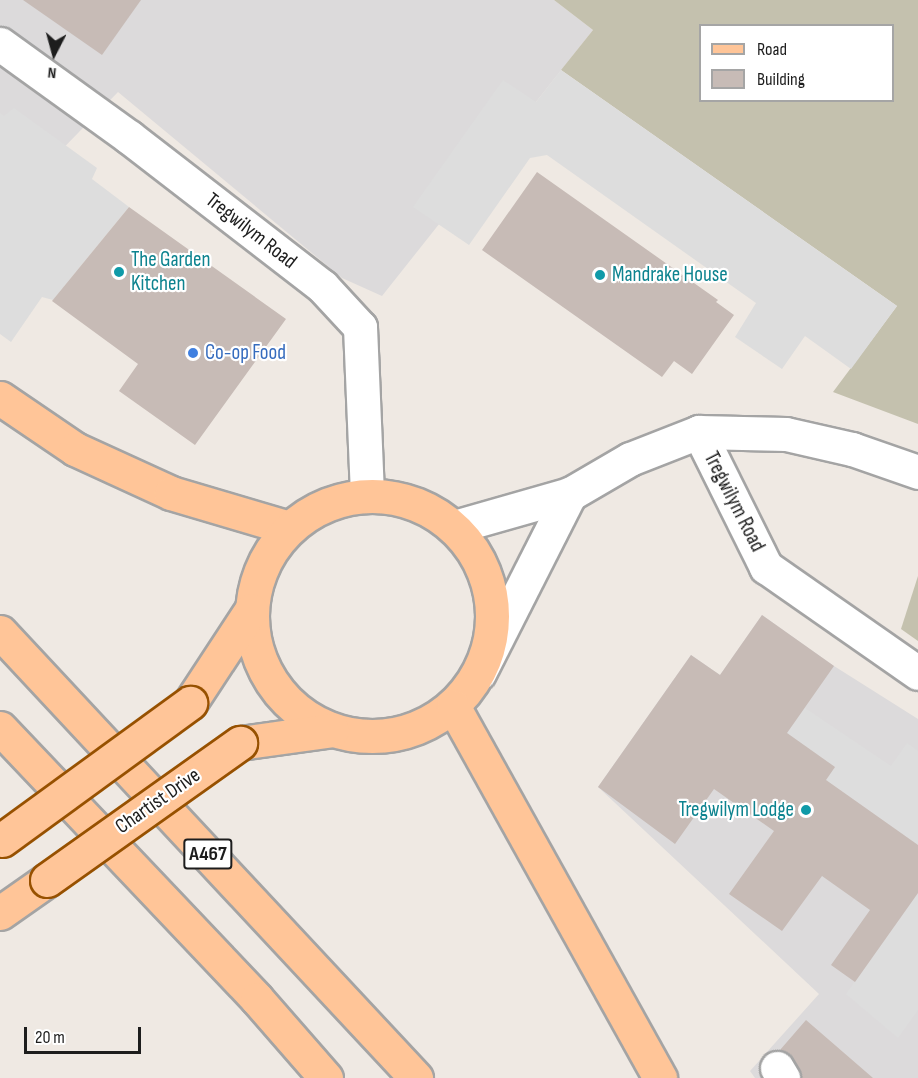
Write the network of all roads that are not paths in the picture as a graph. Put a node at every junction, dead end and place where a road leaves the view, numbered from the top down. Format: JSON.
{"nodes":[{"id":1,"x":0,"y":44,"type":"edge"},
{"id":2,"x":0,"y":398,"type":"edge"},
{"id":3,"x":699,"y":432,"type":"junction"},
{"id":4,"x":918,"y":472,"type":"edge"},
{"id":5,"x":570,"y":494,"type":"junction"},
{"id":6,"x":367,"y":495,"type":"junction"},
{"id":7,"x":454,"y":526,"type":"junction"},
{"id":8,"x":288,"y":528,"type":"junction"},
{"id":9,"x":251,"y":610,"type":"junction"},
{"id":10,"x":0,"y":632,"type":"edge"},
{"id":11,"x":479,"y":673,"type":"junction"},
{"id":12,"x":918,"y":673,"type":"edge"},
{"id":13,"x":453,"y":706,"type":"junction"},
{"id":14,"x":0,"y":728,"type":"edge"},
{"id":15,"x":332,"y":730,"type":"junction"},
{"id":16,"x":1,"y":840,"type":"edge"},
{"id":17,"x":0,"y":913,"type":"edge"},
{"id":18,"x":326,"y":1078,"type":"edge"},
{"id":19,"x":416,"y":1078,"type":"edge"},
{"id":20,"x":660,"y":1078,"type":"edge"}],
"edges":[{"from":1,"to":6,"type":"street","name":"Tregwilym Road"},
{"from":2,"to":8,"type":"main road"},
{"from":3,"to":4,"type":"street"},
{"from":3,"to":5,"type":"street","name":"Tregwilym Road"},
{"from":3,"to":12,"type":"street","name":"Tregwilym Road"},
{"from":5,"to":7,"type":"street","name":"Tregwilym Road"},
{"from":5,"to":11,"type":"street"},
{"from":6,"to":7,"type":"main road","name":"Chartist Drive"},
{"from":6,"to":8,"type":"main road","name":"Chartist Drive"},
{"from":7,"to":11,"type":"main road","name":"Chartist Drive"},
{"from":8,"to":9,"type":"main road","name":"Chartist Drive"},
{"from":9,"to":15,"type":"main road","name":"Chartist Drive"},
{"from":9,"to":16,"type":"main road","name":"Chartist Drive","bridge":true},
{"from":10,"to":19,"type":"main road","number":"A467"},
{"from":11,"to":13,"type":"main road","name":"Chartist Drive"},
{"from":13,"to":15,"type":"main road","name":"Chartist Drive"},
{"from":13,"to":20,"type":"main road"},
{"from":14,"to":18,"type":"main road"},
{"from":15,"to":17,"type":"main road","name":"Chartist Drive","bridge":true}]}
